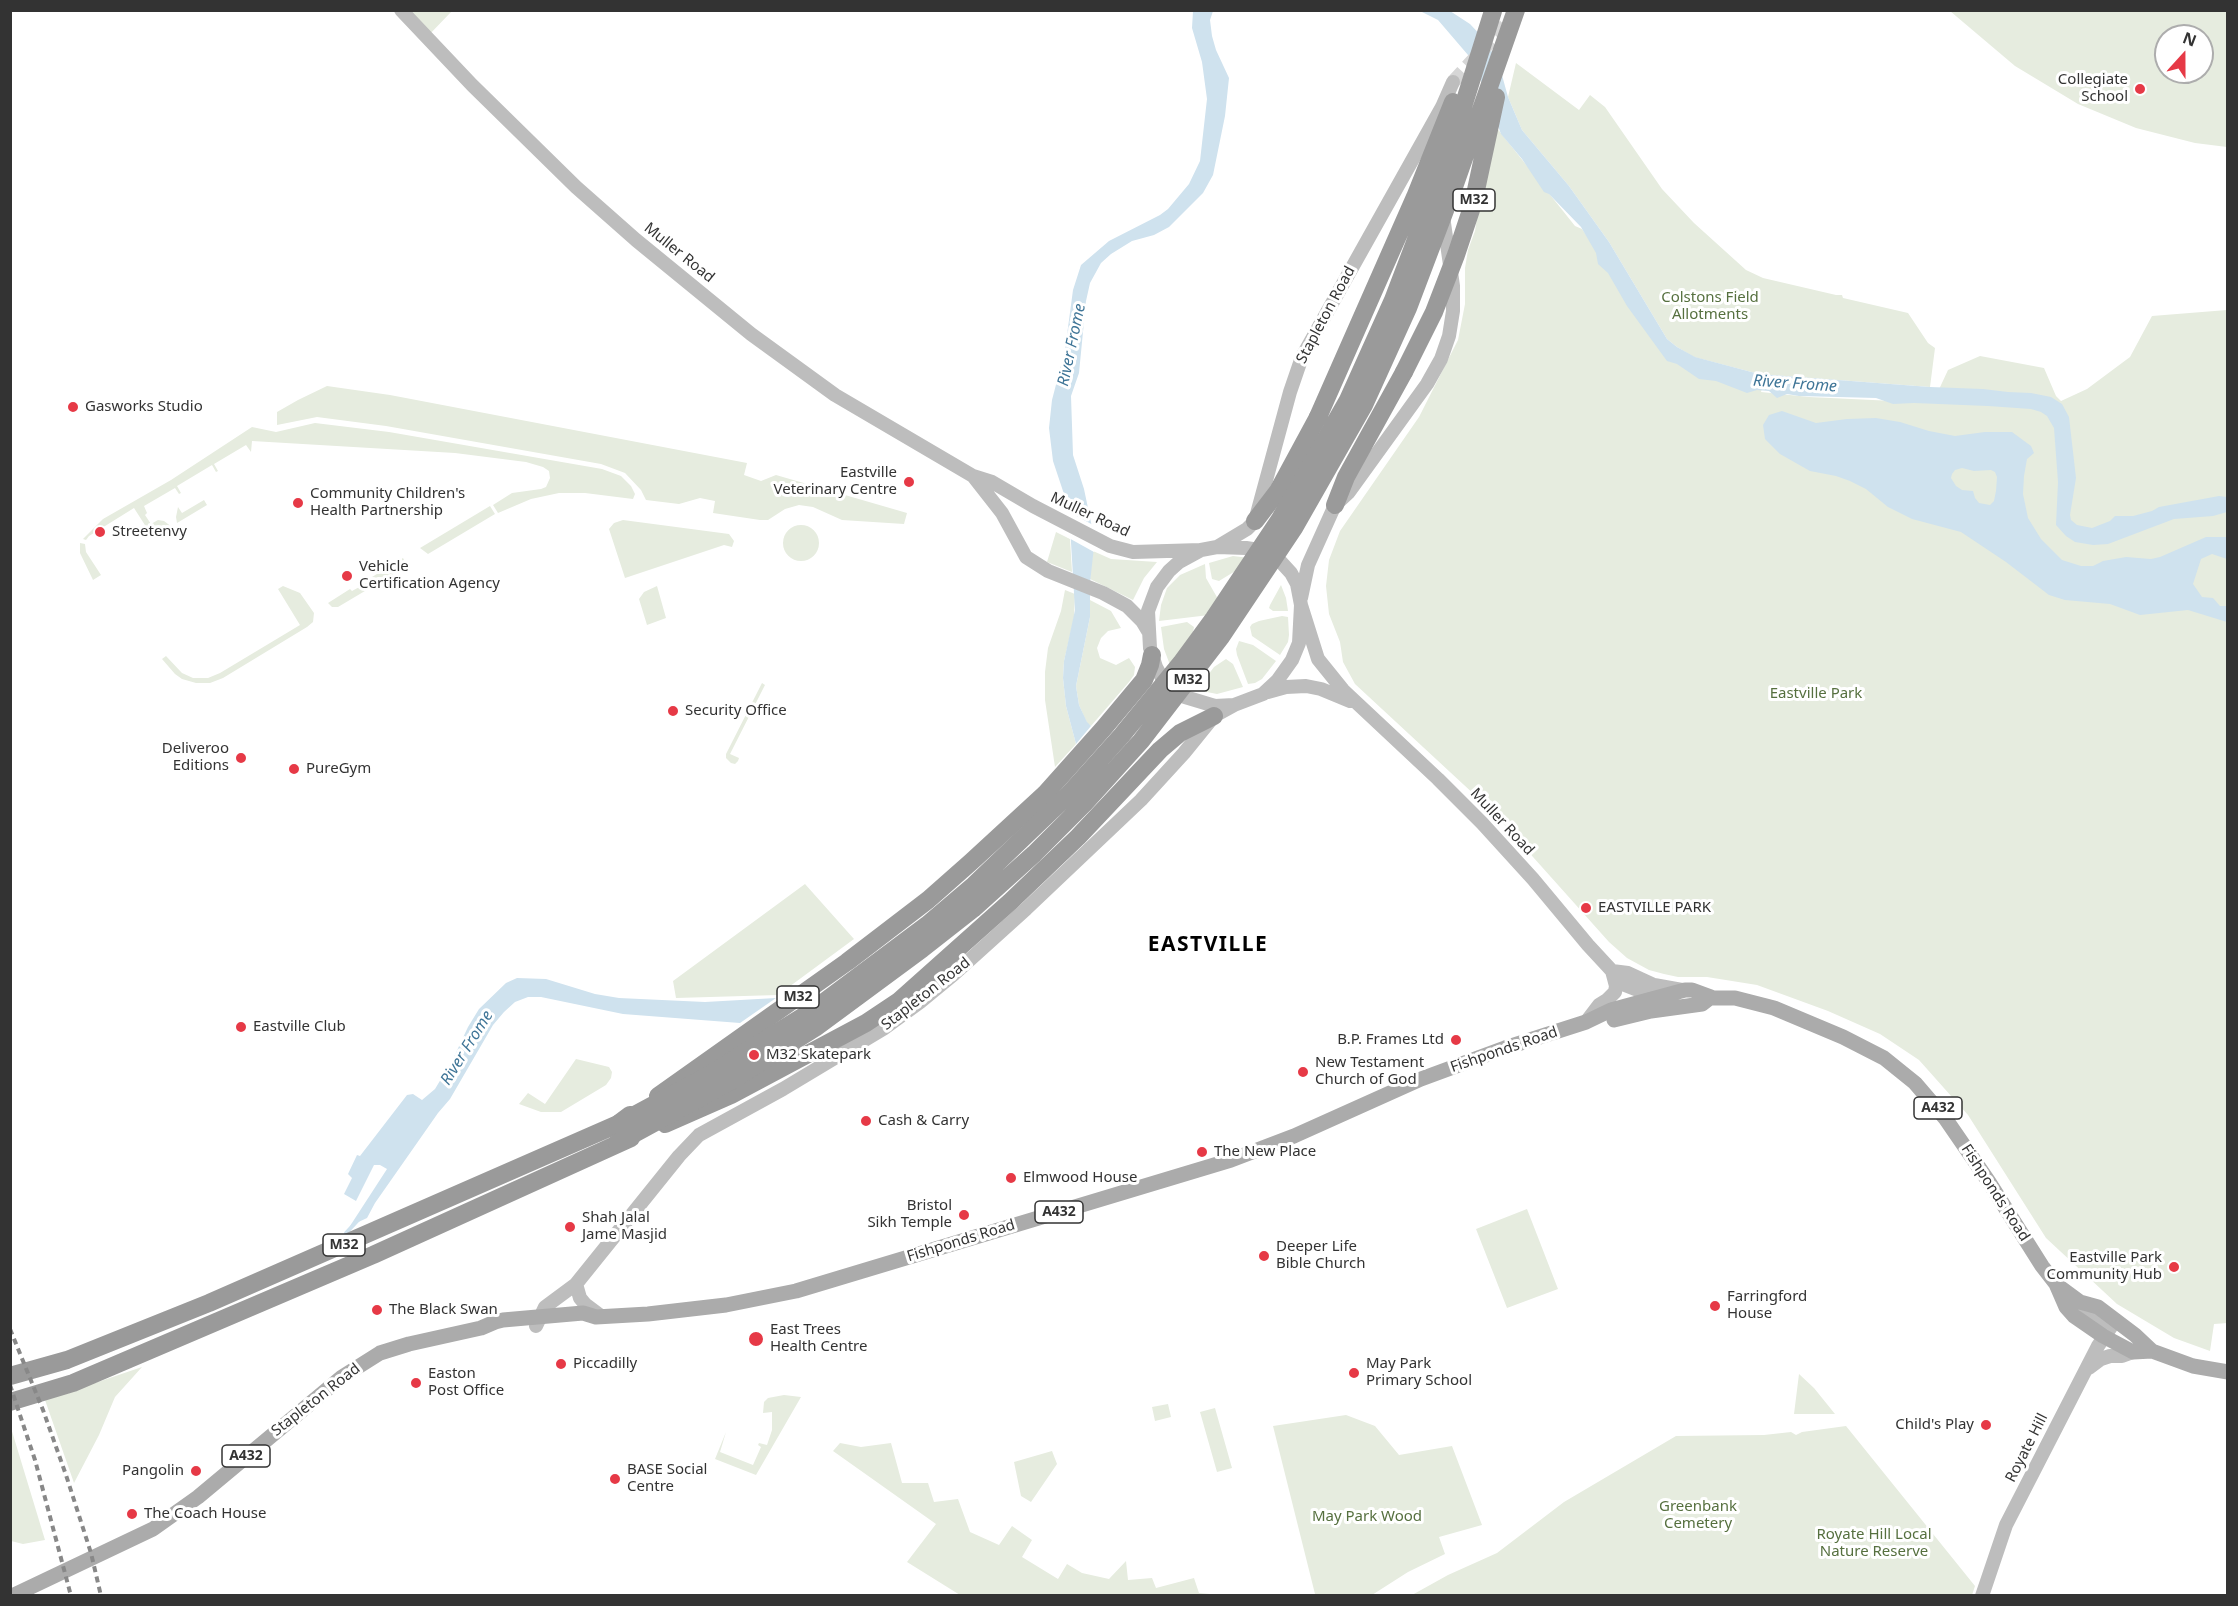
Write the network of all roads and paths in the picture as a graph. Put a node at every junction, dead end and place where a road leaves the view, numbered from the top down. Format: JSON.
{"nodes":[{"id":1,"x":401,"y":10,"type":"edge"},
{"id":2,"x":1493,"y":11,"type":"edge"},
{"id":3,"x":1515,"y":15,"type":"edge"},
{"id":4,"x":1453,"y":82,"type":"tunnel mouth"},
{"id":5,"x":1442,"y":107,"type":"junction"},
{"id":6,"x":1439,"y":195,"type":"junction"},
{"id":7,"x":1388,"y":201,"type":"junction"},
{"id":8,"x":973,"y":476,"type":"junction"},
{"id":9,"x":1335,"y":505,"type":"junction"},
{"id":10,"x":1255,"y":521,"type":"junction"},
{"id":11,"x":1217,"y":547,"type":"junction"},
{"id":12,"x":1201,"y":550,"type":"junction"},
{"id":13,"x":1301,"y":602,"type":"junction"},
{"id":14,"x":1148,"y":631,"type":"junction"},
{"id":15,"x":1152,"y":655,"type":"junction"},
{"id":16,"x":1263,"y":693,"type":"junction"},
{"id":17,"x":1234,"y":705,"type":"junction"},
{"id":18,"x":1357,"y":705,"type":"junction"},
{"id":19,"x":1214,"y":716,"type":"junction"},
{"id":20,"x":1612,"y":971,"type":"junction"},
{"id":21,"x":1685,"y":990,"type":"junction"},
{"id":22,"x":1711,"y":997,"type":"junction"},
{"id":23,"x":1658,"y":998,"type":"junction"},
{"id":24,"x":1586,"y":1022,"type":"junction"},
{"id":25,"x":618,"y":1124,"type":"junction"},
{"id":26,"x":617,"y":1143,"type":"junction"},
{"id":27,"x":576,"y":1284,"type":"junction"},
{"id":28,"x":2055,"y":1284,"type":"junction"},
{"id":29,"x":599,"y":1317,"type":"junction"},
{"id":30,"x":543,"y":1322,"type":"junction"},
{"id":31,"x":2108,"y":1330,"type":"junction"},
{"id":32,"x":2152,"y":1351,"type":"junction"},
{"id":33,"x":2133,"y":1352,"type":"junction"},
{"id":34,"x":2086,"y":1370,"type":"junction"},
{"id":35,"x":2228,"y":1372,"type":"edge"},
{"id":36,"x":10,"y":1376,"type":"edge"},
{"id":37,"x":10,"y":1402,"type":"edge"},
{"id":38,"x":12,"y":1596,"type":"edge"},
{"id":39,"x":1983,"y":1596,"type":"edge"}],
"edges":[{"from":1,"to":8,"type":"main road","name":"Muller Road"},
{"from":2,"to":10,"type":"highway","number":"M32","bridge":true},
{"from":2,"to":25,"type":"highway","number":"M32","bridge":true},
{"from":3,"to":9,"type":"highway","number":"M32","bridge":true},
{"from":3,"to":26,"type":"highway","number":"M32","bridge":true},
{"from":4,"to":5,"type":"main road","name":"Stapleton Road"},
{"from":5,"to":6,"type":"main road"},
{"from":5,"to":7,"type":"main road","name":"Stapleton Road"},
{"from":6,"to":7,"type":"main road"},
{"from":6,"to":9,"type":"main road"},
{"from":7,"to":10,"type":"main road","name":"Stapleton Road"},
{"from":8,"to":12,"type":"main road","name":"Muller Road"},
{"from":8,"to":14,"type":"main road","name":"Muller Road"},
{"from":9,"to":13,"type":"main road"},
{"from":10,"to":11,"type":"main road"},
{"from":11,"to":12,"type":"main road"},
{"from":11,"to":13,"type":"main road"},
{"from":12,"to":14,"type":"main road"},
{"from":13,"to":16,"type":"main road"},
{"from":13,"to":18,"type":"main road","name":"Muller Road"},
{"from":14,"to":15,"type":"main road"},
{"from":15,"to":17,"type":"main road"},
{"from":15,"to":25,"type":"highway","number":"M32","bridge":true},
{"from":16,"to":17,"type":"main road"},
{"from":16,"to":18,"type":"main road","name":"Muller Road"},
{"from":17,"to":19,"type":"main road","name":"Stapleton Road"},
{"from":18,"to":20,"type":"main road","name":"Muller Road"},
{"from":19,"to":26,"type":"highway","number":"M32","bridge":true},
{"from":19,"to":27,"type":"main road","name":"Stapleton Road"},
{"from":20,"to":21,"type":"main road"},
{"from":20,"to":23,"type":"main road","name":"Muller Road"},
{"from":20,"to":24,"type":"main road"},
{"from":21,"to":22,"type":"main road","name":"Fishponds Road","number":"A432"},
{"from":21,"to":23,"type":"main road","name":"Fishponds Road","number":"A432"},
{"from":22,"to":23,"type":"main road","name":"Fishponds Road","number":"A432"},
{"from":22,"to":24,"type":"main road","name":"Fishponds Road","number":"A432"},
{"from":22,"to":28,"type":"main road","name":"Fishponds Road","number":"A432"},
{"from":23,"to":24,"type":"main road","name":"Fishponds Road","number":"A432"},
{"from":24,"to":29,"type":"main road","name":"Fishponds Road","number":"A432"},
{"from":25,"to":36,"type":"highway","number":"M32"},
{"from":26,"to":37,"type":"highway","number":"M32"},
{"from":27,"to":29,"type":"main road"},
{"from":27,"to":30,"type":"main road","name":"Stapleton Road"},
{"from":28,"to":31,"type":"main road","name":"Fishponds Road","number":"A432"},
{"from":28,"to":31,"type":"main road","name":"Fishponds Road","number":"A432"},
{"from":29,"to":30,"type":"main road","name":"Fishponds Road","number":"A432"},
{"from":30,"to":38,"type":"main road","name":"Stapleton Road","number":"A432"},
{"from":31,"to":32,"type":"main road","name":"Fishponds Road","number":"A432"},
{"from":31,"to":33,"type":"main road","name":"Fishponds Road","number":"A432"},
{"from":31,"to":34,"type":"main road","name":"Royate Hill"},
{"from":32,"to":33,"type":"main road","name":"Fishponds Road","number":"A432"},
{"from":32,"to":35,"type":"main road","name":"Fishponds Road","number":"A432"},
{"from":33,"to":34,"type":"main road"},
{"from":34,"to":39,"type":"main road","name":"Royate Hill"}]}
